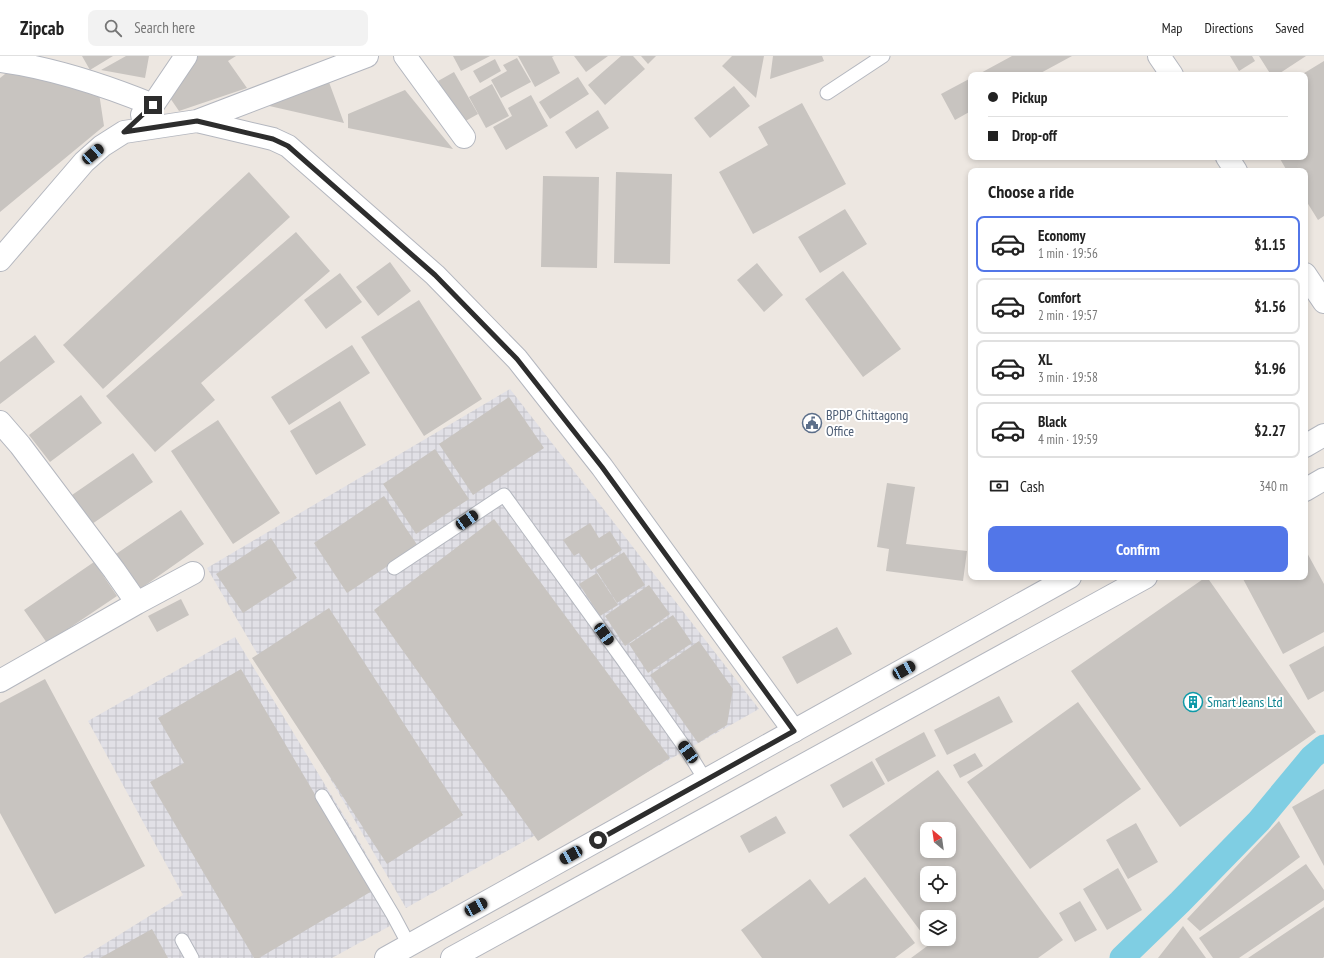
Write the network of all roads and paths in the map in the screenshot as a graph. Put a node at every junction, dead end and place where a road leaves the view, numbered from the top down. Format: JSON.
{"nodes":[{"id":1,"x":186,"y":56,"type":"edge"},
{"id":2,"x":367,"y":56,"type":"edge"},
{"id":3,"x":405,"y":56,"type":"edge"},
{"id":4,"x":883,"y":56,"type":"edge"},
{"id":5,"x":1159,"y":56,"type":"edge"},
{"id":6,"x":0,"y":60,"type":"edge"},
{"id":7,"x":1170,"y":72,"type":"edge"},
{"id":8,"x":826,"y":93,"type":"dead end"},
{"id":9,"x":153,"y":105,"type":"junction"},
{"id":10,"x":197,"y":121,"type":"junction"},
{"id":11,"x":124,"y":132,"type":"junction"},
{"id":12,"x":464,"y":137,"type":"dead end"},
{"id":13,"x":0,"y":260,"type":"edge"},
{"id":14,"x":1308,"y":278,"type":"edge"},
{"id":15,"x":1324,"y":302,"type":"edge"},
{"id":16,"x":0,"y":422,"type":"edge"},
{"id":17,"x":1324,"y":435,"type":"edge"},
{"id":18,"x":1308,"y":444,"type":"edge"},
{"id":19,"x":1324,"y":480,"type":"edge"},
{"id":20,"x":1308,"y":488,"type":"edge"},
{"id":21,"x":394,"y":568,"type":"dead end"},
{"id":22,"x":193,"y":573,"type":"dead end"},
{"id":23,"x":1065,"y":580,"type":"edge"},
{"id":24,"x":1141,"y":580,"type":"edge"},
{"id":25,"x":137,"y":603,"type":"junction"},
{"id":26,"x":0,"y":681,"type":"edge"},
{"id":27,"x":794,"y":731,"type":"junction"},
{"id":28,"x":706,"y":781,"type":"junction"},
{"id":29,"x":322,"y":796,"type":"dead end"},
{"id":30,"x":182,"y":940,"type":"dead end"},
{"id":31,"x":409,"y":945,"type":"junction"},
{"id":32,"x":192,"y":958,"type":"edge"},
{"id":33,"x":386,"y":958,"type":"edge"},
{"id":34,"x":452,"y":958,"type":"edge"}],
"edges":[{"from":1,"to":9,"type":"street"},
{"from":2,"to":10,"type":"street"},
{"from":3,"to":12,"type":"street"},
{"from":4,"to":8,"type":"lane"},
{"from":5,"to":7,"type":"street"},
{"from":6,"to":9,"type":"street"},
{"from":9,"to":11,"type":"street"},
{"from":10,"to":11,"type":"street"},
{"from":10,"to":27,"type":"street"},
{"from":11,"to":13,"type":"street"},
{"from":14,"to":15,"type":"street"},
{"from":16,"to":25,"type":"street"},
{"from":17,"to":18,"type":"street"},
{"from":19,"to":20,"type":"street"},
{"from":21,"to":28,"type":"lane"},
{"from":22,"to":25,"type":"street"},
{"from":23,"to":27,"type":"street"},
{"from":24,"to":34,"type":"street"},
{"from":25,"to":26,"type":"street"},
{"from":27,"to":28,"type":"street"},
{"from":28,"to":31,"type":"street"},
{"from":29,"to":31,"type":"lane"},
{"from":30,"to":32,"type":"lane"},
{"from":31,"to":33,"type":"street"}]}
